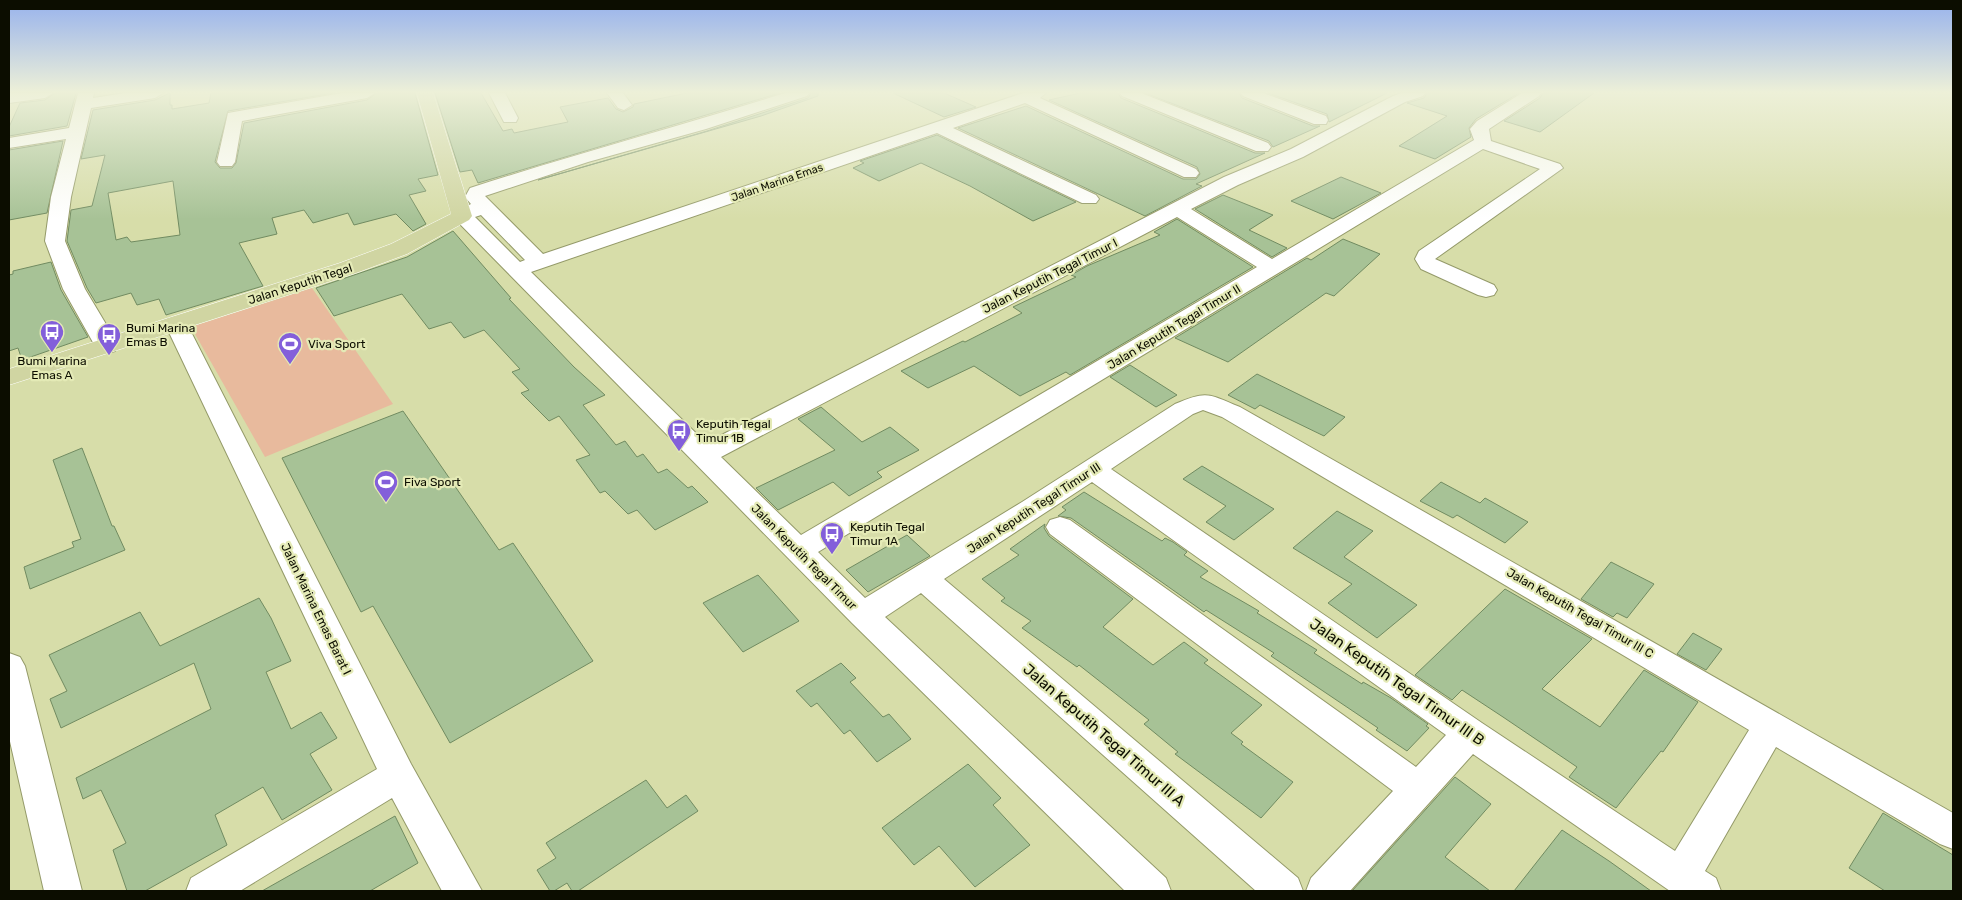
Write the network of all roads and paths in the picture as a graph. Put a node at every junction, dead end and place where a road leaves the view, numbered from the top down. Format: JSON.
{"nodes":[{"id":1,"x":58,"y":135,"type":"edge"},
{"id":2,"x":75,"y":135,"type":"edge"},
{"id":3,"x":230,"y":135,"type":"edge"},
{"id":4,"x":438,"y":135,"type":"edge"},
{"id":5,"x":664,"y":135,"type":"edge"},
{"id":6,"x":919,"y":135,"type":"edge"},
{"id":7,"x":955,"y":135,"type":"edge"},
{"id":8,"x":1112,"y":135,"type":"edge"},
{"id":9,"x":1232,"y":135,"type":"edge"},
{"id":10,"x":1334,"y":135,"type":"edge"},
{"id":11,"x":1481,"y":135,"type":"edge"},
{"id":12,"x":1481,"y":142,"type":"junction"},
{"id":13,"x":9,"y":143,"type":"edge"},
{"id":14,"x":1262,"y":147,"type":"dead end"},
{"id":15,"x":226,"y":162,"type":"dead end"},
{"id":16,"x":1190,"y":174,"type":"dead end"},
{"id":17,"x":484,"y":198,"type":"junction"},
{"id":18,"x":1089,"y":199,"type":"dead end"},
{"id":19,"x":1179,"y":210,"type":"junction"},
{"id":20,"x":462,"y":216,"type":"junction"},
{"id":21,"x":528,"y":266,"type":"junction"},
{"id":22,"x":1272,"y":268,"type":"junction"},
{"id":23,"x":1486,"y":290,"type":"dead end"},
{"id":24,"x":176,"y":324,"type":"junction"},
{"id":25,"x":107,"y":346,"type":"junction"},
{"id":26,"x":9,"y":377,"type":"edge"},
{"id":27,"x":1203,"y":401,"type":"joint"},
{"id":28,"x":702,"y":456,"type":"junction"},
{"id":29,"x":1093,"y":470,"type":"junction"},
{"id":30,"x":1060,"y":527,"type":"dead end"},
{"id":31,"x":798,"y":550,"type":"junction"},
{"id":32,"x":923,"y":578,"type":"junction"},
{"id":33,"x":863,"y":615,"type":"junction"},
{"id":34,"x":9,"y":666,"type":"edge"},
{"id":35,"x":1770,"y":724,"type":"junction"},
{"id":36,"x":1470,"y":733,"type":"junction"},
{"id":37,"x":398,"y":775,"type":"junction"},
{"id":38,"x":1419,"y":790,"type":"junction"},
{"id":39,"x":1953,"y":832,"type":"edge"},
{"id":40,"x":1692,"y":884,"type":"edge"},
{"id":41,"x":63,"y":891,"type":"edge"},
{"id":42,"x":205,"y":891,"type":"edge"},
{"id":43,"x":463,"y":891,"type":"edge"},
{"id":44,"x":1152,"y":891,"type":"edge"},
{"id":45,"x":1284,"y":891,"type":"edge"},
{"id":46,"x":1325,"y":891,"type":"edge"}],
"edges":[{"from":1,"to":13,"type":"street"},
{"from":2,"to":25,"type":"street"},
{"from":3,"to":15,"type":"street"},
{"from":4,"to":20,"type":"main road"},
{"from":5,"to":17,"type":"street"},
{"from":6,"to":21,"type":"street","name":"Jalan Marina Emas"},
{"from":7,"to":18,"type":"street"},
{"from":8,"to":16,"type":"street"},
{"from":9,"to":14,"type":"street"},
{"from":10,"to":19,"type":"street","name":"Jalan Keputih Tegal Timur I"},
{"from":11,"to":12,"type":"street"},
{"from":12,"to":22,"type":"street","name":"Jalan Keputih Tegal Timur II"},
{"from":12,"to":23,"type":"street"},
{"from":17,"to":20,"type":"street"},
{"from":17,"to":21,"type":"street"},
{"from":19,"to":22,"type":"street"},
{"from":19,"to":28,"type":"street","name":"Jalan Keputih Tegal Timur I"},
{"from":20,"to":21,"type":"street","name":"Jalan Keputih Tegal Timur"},
{"from":20,"to":24,"type":"main road","name":"Jalan Keputih Tegal"},
{"from":21,"to":28,"type":"street","name":"Jalan Keputih Tegal Timur"},
{"from":22,"to":31,"type":"street","name":"Jalan Keputih Tegal Timur II"},
{"from":24,"to":25,"type":"main road","name":"Jalan Keputih Tegal"},
{"from":24,"to":37,"type":"street","name":"Jalan Marina Emas Barat I"},
{"from":25,"to":26,"type":"main road","name":"Jalan Keputih Tegal"},
{"from":27,"to":29,"type":"street","name":"Jalan Keputih Tegal Timur III"},
{"from":27,"to":35,"type":"street","name":"Jalan Keputih Tegal Timur III C"},
{"from":28,"to":31,"type":"street","name":"Jalan Keputih Tegal Timur"},
{"from":29,"to":32,"type":"street","name":"Jalan Keputih Tegal Timur III"},
{"from":29,"to":36,"type":"street","name":"Jalan Keputih Tegal Timur III B"},
{"from":30,"to":38,"type":"street"},
{"from":31,"to":33,"type":"street","name":"Jalan Keputih Tegal Timur"},
{"from":32,"to":33,"type":"street","name":"Jalan Keputih Tegal Timur III"},
{"from":32,"to":45,"type":"street","name":"Jalan Keputih Tegal Timur III A"},
{"from":33,"to":44,"type":"street","name":"Jalan Keputih Tegal Timur"},
{"from":34,"to":41,"type":"street"},
{"from":35,"to":39,"type":"street","name":"Jalan Keputih Tegal Timur III C"},
{"from":35,"to":40,"type":"street"},
{"from":36,"to":38,"type":"street"},
{"from":36,"to":40,"type":"street","name":"Jalan Keputih Tegal Timur III B"},
{"from":37,"to":42,"type":"street"},
{"from":37,"to":43,"type":"street","name":"Jalan Marina Emas Barat I"},
{"from":38,"to":46,"type":"street"}]}
